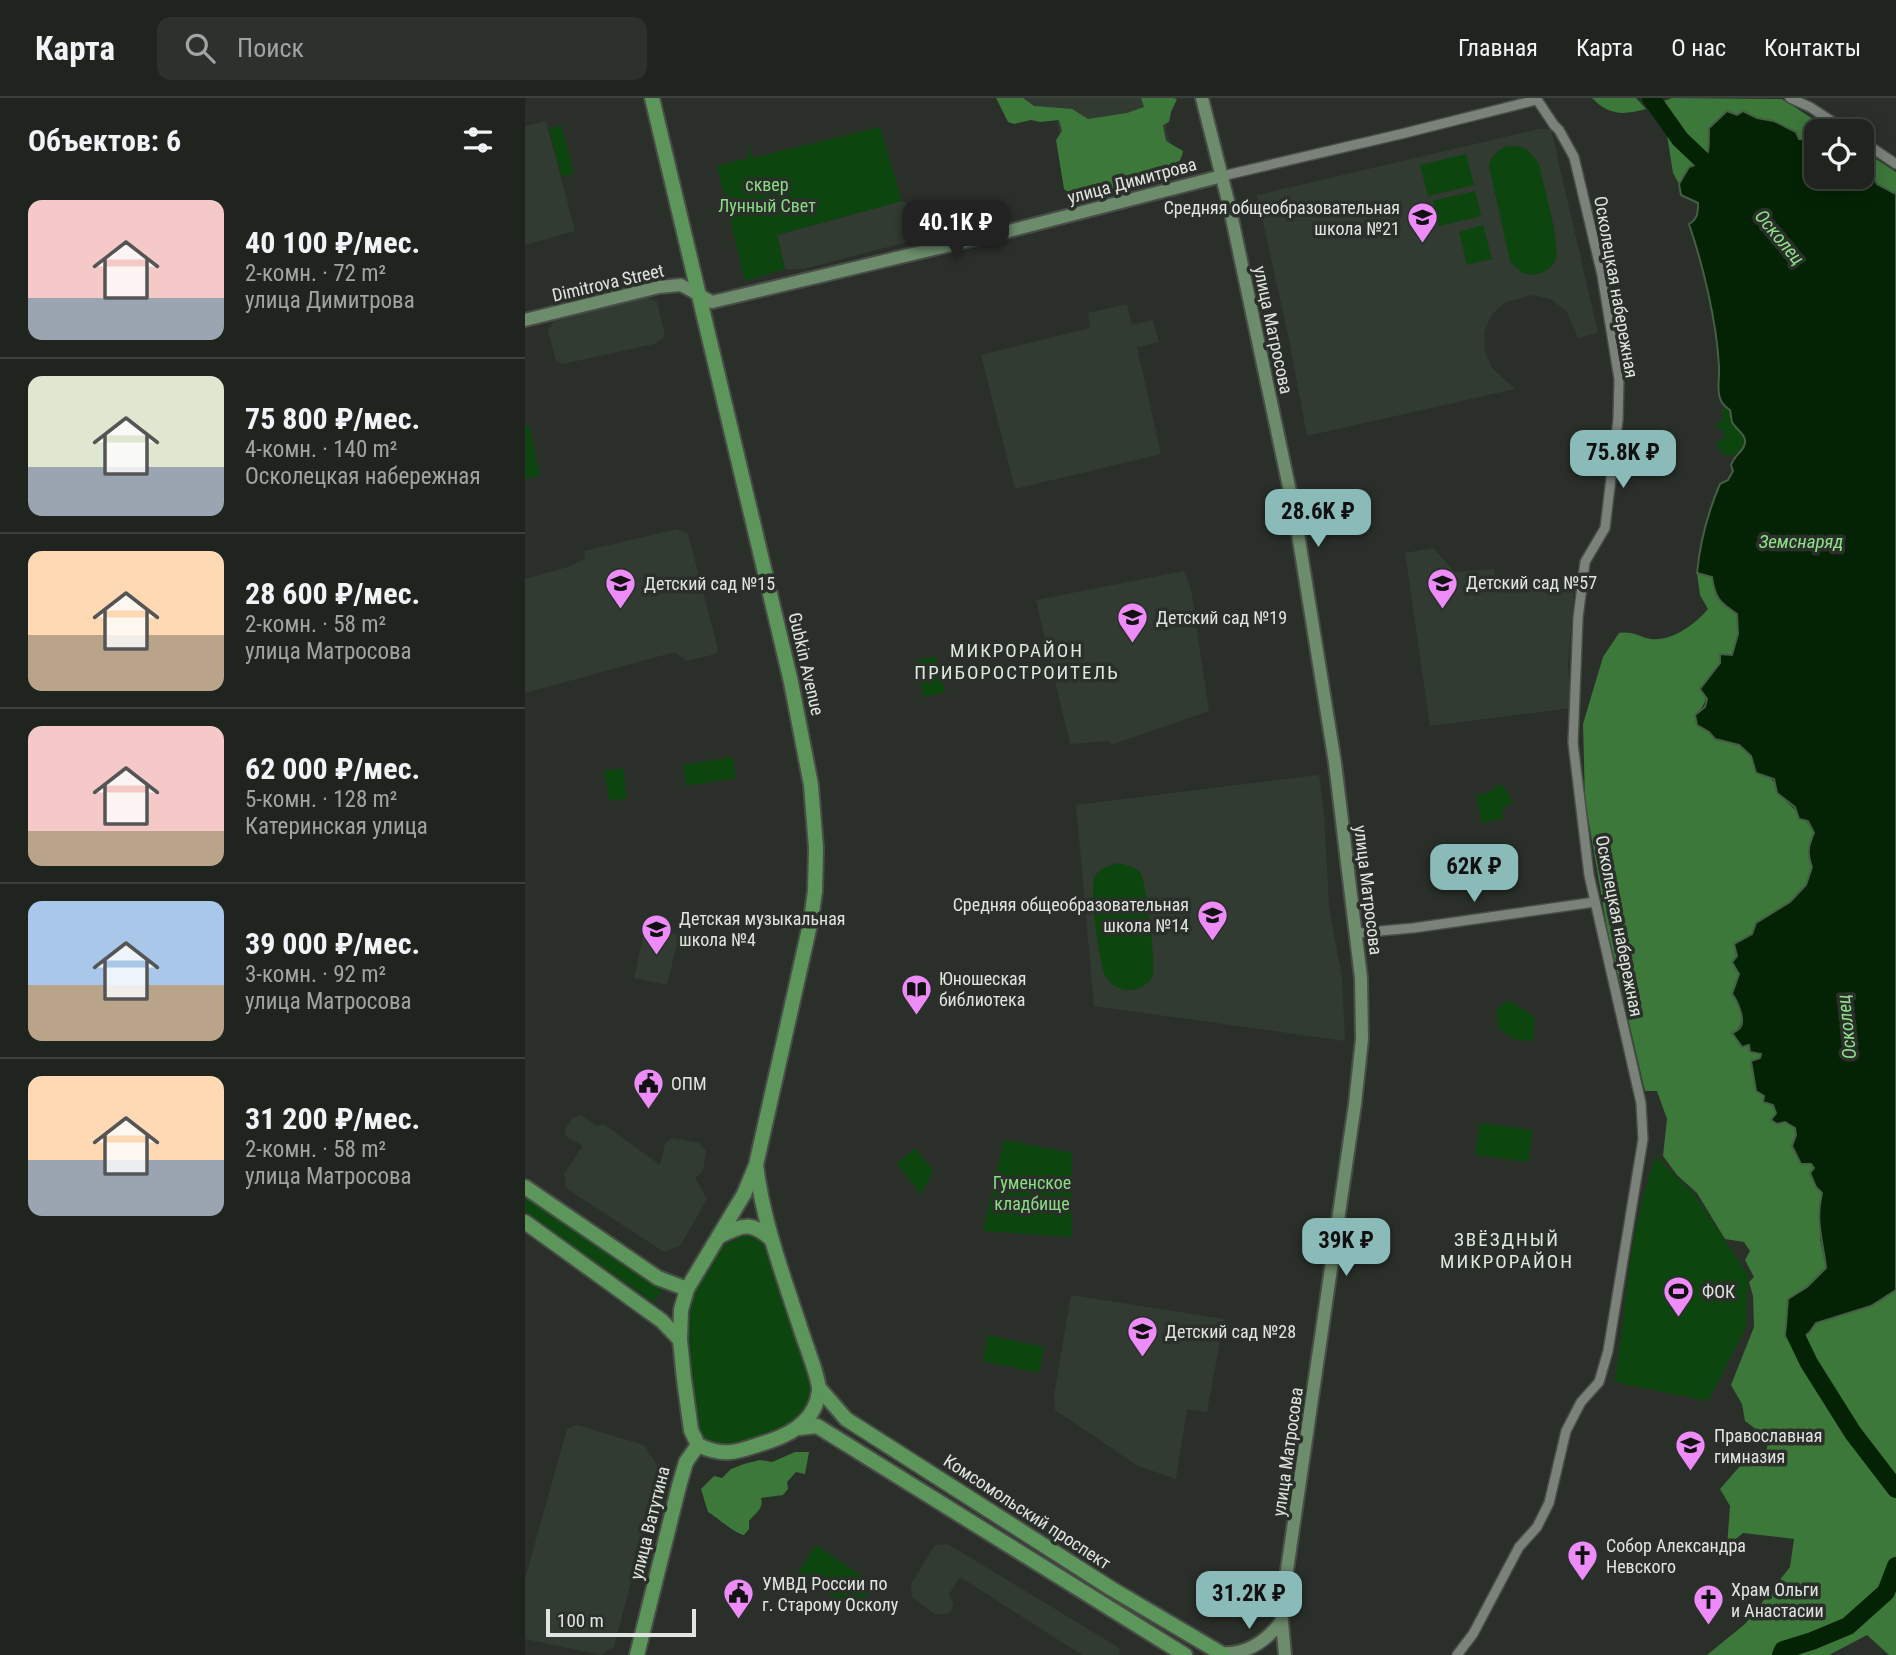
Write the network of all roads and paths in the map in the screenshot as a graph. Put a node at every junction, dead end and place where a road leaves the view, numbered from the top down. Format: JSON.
{"nodes":[{"id":1,"x":652,"y":98,"type":"edge"},
{"id":2,"x":1202,"y":98,"type":"edge"},
{"id":3,"x":1790,"y":98,"type":"edge"},
{"id":4,"x":1536,"y":99,"type":"edge"},
{"id":5,"x":1828,"y":119,"type":"edge"},
{"id":6,"x":1874,"y":149,"type":"edge"},
{"id":7,"x":1896,"y":164,"type":"edge"},
{"id":8,"x":1222,"y":176,"type":"junction"},
{"id":9,"x":698,"y":293,"type":"junction"},
{"id":10,"x":525,"y":320,"type":"edge"},
{"id":11,"x":1595,"y":902,"type":"junction"},
{"id":12,"x":1357,"y":933,"type":"junction"},
{"id":13,"x":756,"y":1165,"type":"junction"},
{"id":14,"x":525,"y":1187,"type":"edge"},
{"id":15,"x":525,"y":1222,"type":"edge"},
{"id":16,"x":720,"y":1236,"type":"junction"},
{"id":17,"x":771,"y":1239,"type":"junction"},
{"id":18,"x":687,"y":1289,"type":"junction"},
{"id":19,"x":680,"y":1340,"type":"junction"},
{"id":20,"x":820,"y":1389,"type":"junction"},
{"id":21,"x":799,"y":1428,"type":"junction"},
{"id":22,"x":698,"y":1446,"type":"junction"},
{"id":23,"x":1281,"y":1622,"type":"junction"},
{"id":24,"x":1222,"y":1654,"type":"edge"},
{"id":25,"x":637,"y":1655,"type":"edge"},
{"id":26,"x":1185,"y":1655,"type":"edge"},
{"id":27,"x":1285,"y":1655,"type":"edge"},
{"id":28,"x":1457,"y":1655,"type":"edge"}],
"edges":[{"from":1,"to":9,"type":"main road","name":"Gubkin Avenue"},
{"from":2,"to":8,"type":"main road","name":"улица Матросова"},
{"from":3,"to":5,"type":"street"},
{"from":4,"to":8,"type":"street","name":"улица Димитрова"},
{"from":4,"to":11,"type":"street","name":"Осколецкая набережная"},
{"from":6,"to":7,"type":"street"},
{"from":8,"to":9,"type":"main road","name":"улица Димитрова"},
{"from":8,"to":12,"type":"main road","name":"улица Матросова"},
{"from":9,"to":10,"type":"main road","name":"Dimitrova Street"},
{"from":9,"to":13,"type":"main road","name":"Gubkin Avenue"},
{"from":11,"to":12,"type":"street"},
{"from":11,"to":28,"type":"street","name":"Осколецкая набережная"},
{"from":12,"to":23,"type":"main road","name":"улица Матросова"},
{"from":13,"to":16,"type":"main road","name":"Gubkin Avenue"},
{"from":13,"to":17,"type":"main road"},
{"from":14,"to":18,"type":"main road"},
{"from":15,"to":19,"type":"main road"},
{"from":16,"to":17,"type":"main road"},
{"from":16,"to":18,"type":"main road","name":"Gubkin Avenue"},
{"from":17,"to":20,"type":"main road"},
{"from":18,"to":19,"type":"main road"},
{"from":19,"to":22,"type":"main road"},
{"from":20,"to":21,"type":"main road"},
{"from":20,"to":24,"type":"main road","name":"Комсомольский проспект"},
{"from":21,"to":22,"type":"main road"},
{"from":21,"to":26,"type":"main road"},
{"from":22,"to":25,"type":"main road","name":"улица Ватутина"},
{"from":23,"to":24,"type":"main road"},
{"from":23,"to":27,"type":"main road","name":"улица Матросова"}]}
